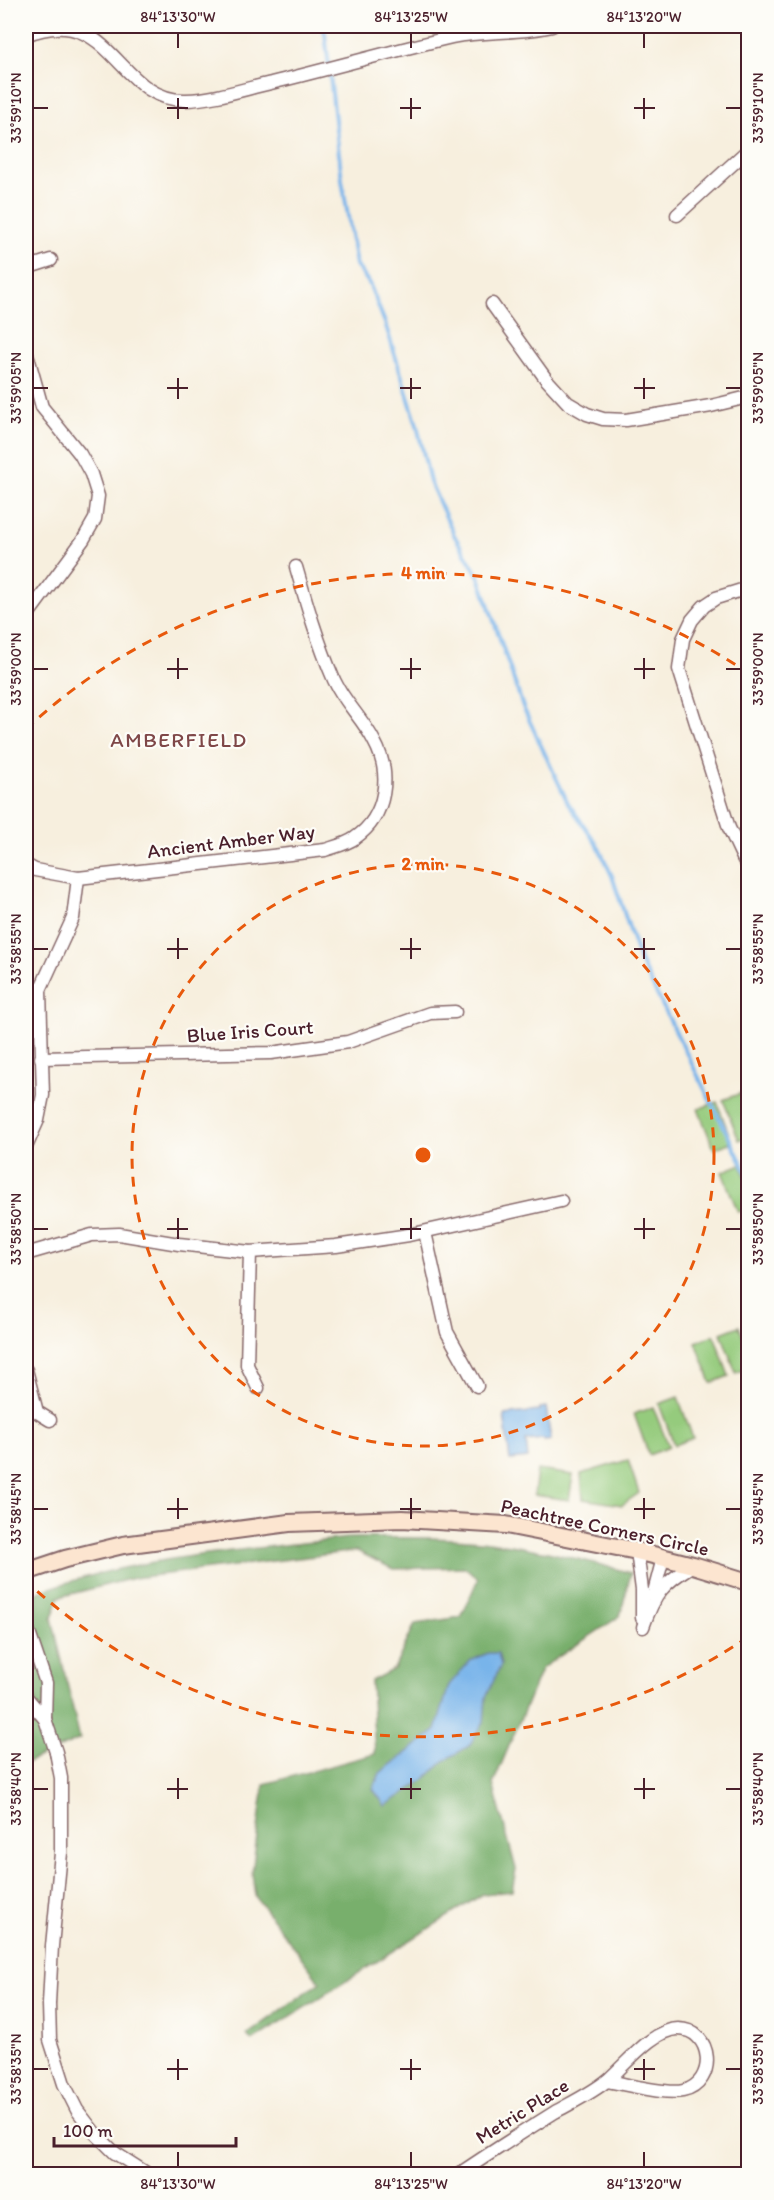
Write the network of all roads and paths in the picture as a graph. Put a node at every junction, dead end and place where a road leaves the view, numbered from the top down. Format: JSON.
{"nodes":[{"id":1,"x":552,"y":26,"type":"edge"},
{"id":2,"x":454,"y":31,"type":"edge"},
{"id":3,"x":26,"y":35,"type":"edge"},
{"id":4,"x":748,"y":150,"type":"edge"},
{"id":5,"x":677,"y":215,"type":"dead end"},
{"id":6,"x":51,"y":260,"type":"dead end"},
{"id":7,"x":26,"y":268,"type":"edge"},
{"id":8,"x":492,"y":304,"type":"dead end"},
{"id":9,"x":26,"y":350,"type":"edge"},
{"id":10,"x":748,"y":397,"type":"edge"},
{"id":11,"x":296,"y":567,"type":"dead end"},
{"id":12,"x":748,"y":588,"type":"edge"},
{"id":13,"x":26,"y":617,"type":"edge"},
{"id":14,"x":748,"y":865,"type":"edge"},
{"id":15,"x":26,"y":866,"type":"edge"},
{"id":16,"x":78,"y":878,"type":"junction"},
{"id":17,"x":455,"y":1012,"type":"dead end"},
{"id":18,"x":41,"y":1058,"type":"junction"},
{"id":19,"x":26,"y":1147,"type":"edge"},
{"id":20,"x":561,"y":1201,"type":"dead end"},
{"id":21,"x":425,"y":1232,"type":"junction"},
{"id":22,"x":250,"y":1252,"type":"junction"},
{"id":23,"x":26,"y":1254,"type":"edge"},
{"id":24,"x":26,"y":1370,"type":"edge"},
{"id":25,"x":477,"y":1386,"type":"dead end"},
{"id":26,"x":258,"y":1388,"type":"dead end"},
{"id":27,"x":50,"y":1420,"type":"dead end"},
{"id":28,"x":637,"y":1551,"type":"junction"},
{"id":29,"x":663,"y":1558,"type":"junction"},
{"id":30,"x":693,"y":1565,"type":"junction"},
{"id":31,"x":26,"y":1572,"type":"edge"},
{"id":32,"x":748,"y":1582,"type":"edge"},
{"id":33,"x":652,"y":1600,"type":"junction"},
{"id":34,"x":26,"y":1624,"type":"edge"},
{"id":35,"x":26,"y":1697,"type":"edge"},
{"id":36,"x":45,"y":1719,"type":"junction"},
{"id":37,"x":606,"y":2081,"type":"junction"},
{"id":38,"x":148,"y":2175,"type":"edge"},
{"id":39,"x":459,"y":2175,"type":"edge"}],
"edges":[{"from":1,"to":2,"type":"street"},
{"from":2,"to":3,"type":"street"},
{"from":4,"to":5,"type":"street"},
{"from":6,"to":7,"type":"street"},
{"from":8,"to":10,"type":"street"},
{"from":9,"to":13,"type":"street"},
{"from":11,"to":16,"type":"street","name":"Ancient Amber Way"},
{"from":12,"to":14,"type":"street"},
{"from":15,"to":16,"type":"street","name":"Ancient Amber Way"},
{"from":16,"to":18,"type":"street"},
{"from":17,"to":18,"type":"street","name":"Blue Iris Court"},
{"from":18,"to":19,"type":"street"},
{"from":20,"to":21,"type":"street"},
{"from":21,"to":22,"type":"street"},
{"from":21,"to":25,"type":"street"},
{"from":22,"to":23,"type":"street"},
{"from":22,"to":26,"type":"street"},
{"from":24,"to":27,"type":"street"},
{"from":28,"to":29,"type":"street","name":"Peachtree Corners Circle"},
{"from":28,"to":31,"type":"street","name":"Peachtree Corners Circle"},
{"from":28,"to":33,"type":"street"},
{"from":29,"to":30,"type":"street","name":"Peachtree Corners Circle"},
{"from":29,"to":33,"type":"street"},
{"from":30,"to":32,"type":"street","name":"Peachtree Corners Circle"},
{"from":30,"to":33,"type":"street"},
{"from":34,"to":36,"type":"street"},
{"from":35,"to":36,"type":"street"},
{"from":36,"to":38,"type":"street"},
{"from":37,"to":37,"type":"street","name":"Metric Place"},
{"from":37,"to":39,"type":"street","name":"Metric Place"}]}
